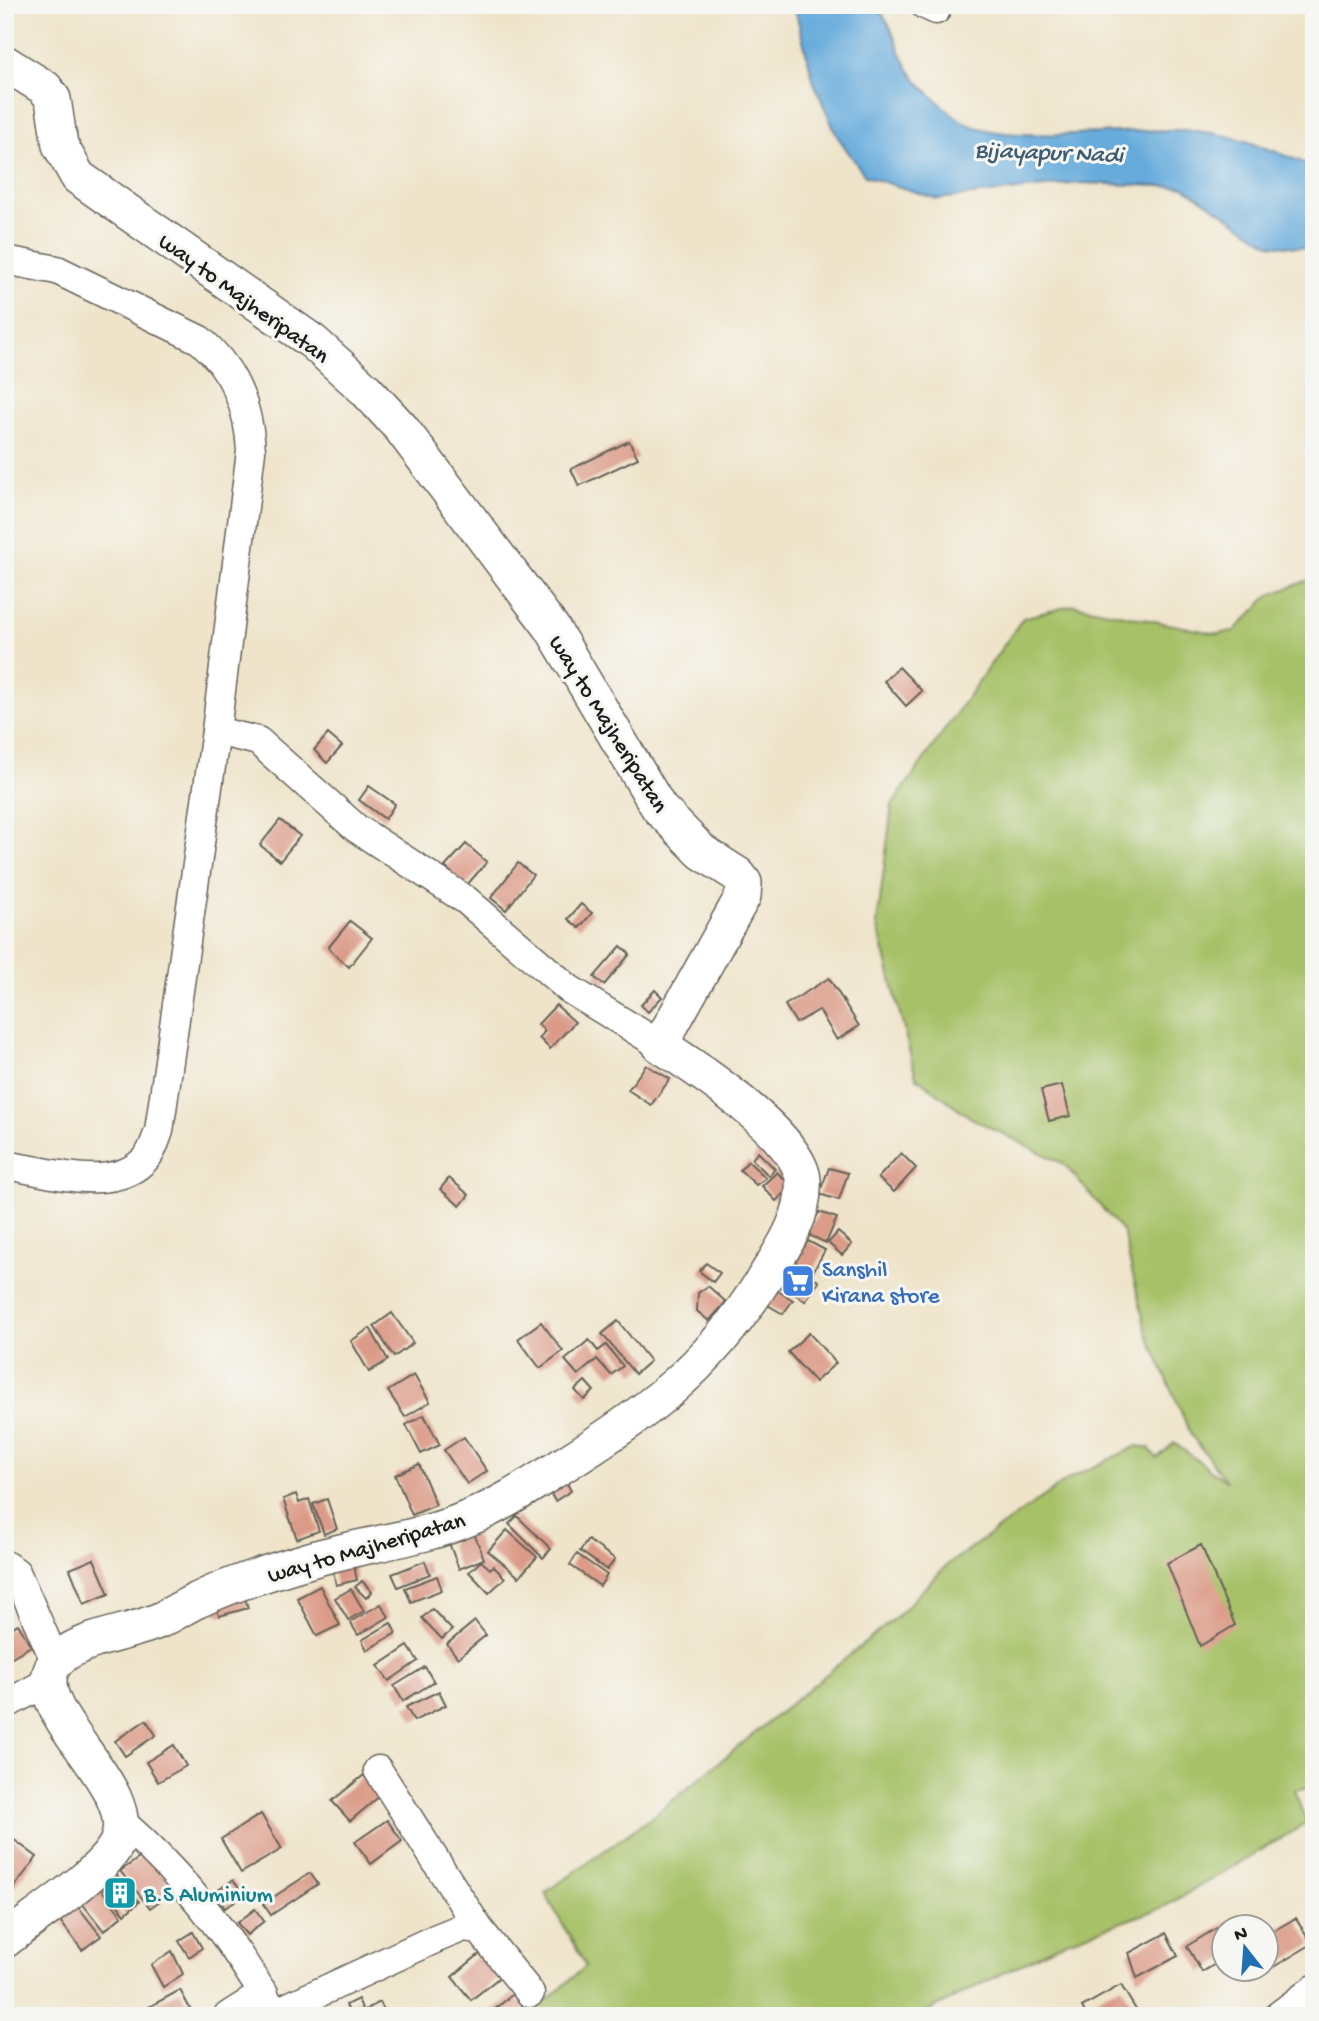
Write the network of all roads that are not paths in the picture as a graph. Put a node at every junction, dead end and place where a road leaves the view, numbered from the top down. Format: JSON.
{"nodes":[{"id":1,"x":5,"y":63,"type":"edge"},
{"id":2,"x":5,"y":260,"type":"edge"},
{"id":3,"x":216,"y":731,"type":"junction"},
{"id":4,"x":660,"y":1045,"type":"junction"},
{"id":5,"x":5,"y":1165,"type":"edge"},
{"id":6,"x":5,"y":1565,"type":"edge"},
{"id":7,"x":53,"y":1672,"type":"junction"},
{"id":8,"x":7,"y":1701,"type":"edge"},
{"id":9,"x":378,"y":1770,"type":"dead end"},
{"id":10,"x":123,"y":1823,"type":"junction"},
{"id":11,"x":480,"y":1929,"type":"junction"},
{"id":12,"x":5,"y":1940,"type":"edge"},
{"id":13,"x":1314,"y":1989,"type":"edge"},
{"id":14,"x":530,"y":1993,"type":"dead end"},
{"id":15,"x":272,"y":2007,"type":"edge"},
{"id":16,"x":228,"y":2016,"type":"edge"},
{"id":17,"x":1278,"y":2016,"type":"edge"}],
"edges":[{"from":1,"to":4,"type":"main road","name":"way to Majheripatan"},
{"from":2,"to":3,"type":"street"},
{"from":3,"to":4,"type":"street"},
{"from":3,"to":5,"type":"street"},
{"from":4,"to":7,"type":"main road","name":"way to Majheripatan"},
{"from":6,"to":7,"type":"street"},
{"from":7,"to":8,"type":"street"},
{"from":7,"to":10,"type":"main road"},
{"from":9,"to":11,"type":"street"},
{"from":10,"to":12,"type":"main road"},
{"from":10,"to":15,"type":"street"},
{"from":11,"to":14,"type":"street"},
{"from":11,"to":15,"type":"street"},
{"from":13,"to":17,"type":"street"},
{"from":15,"to":16,"type":"street"}]}
